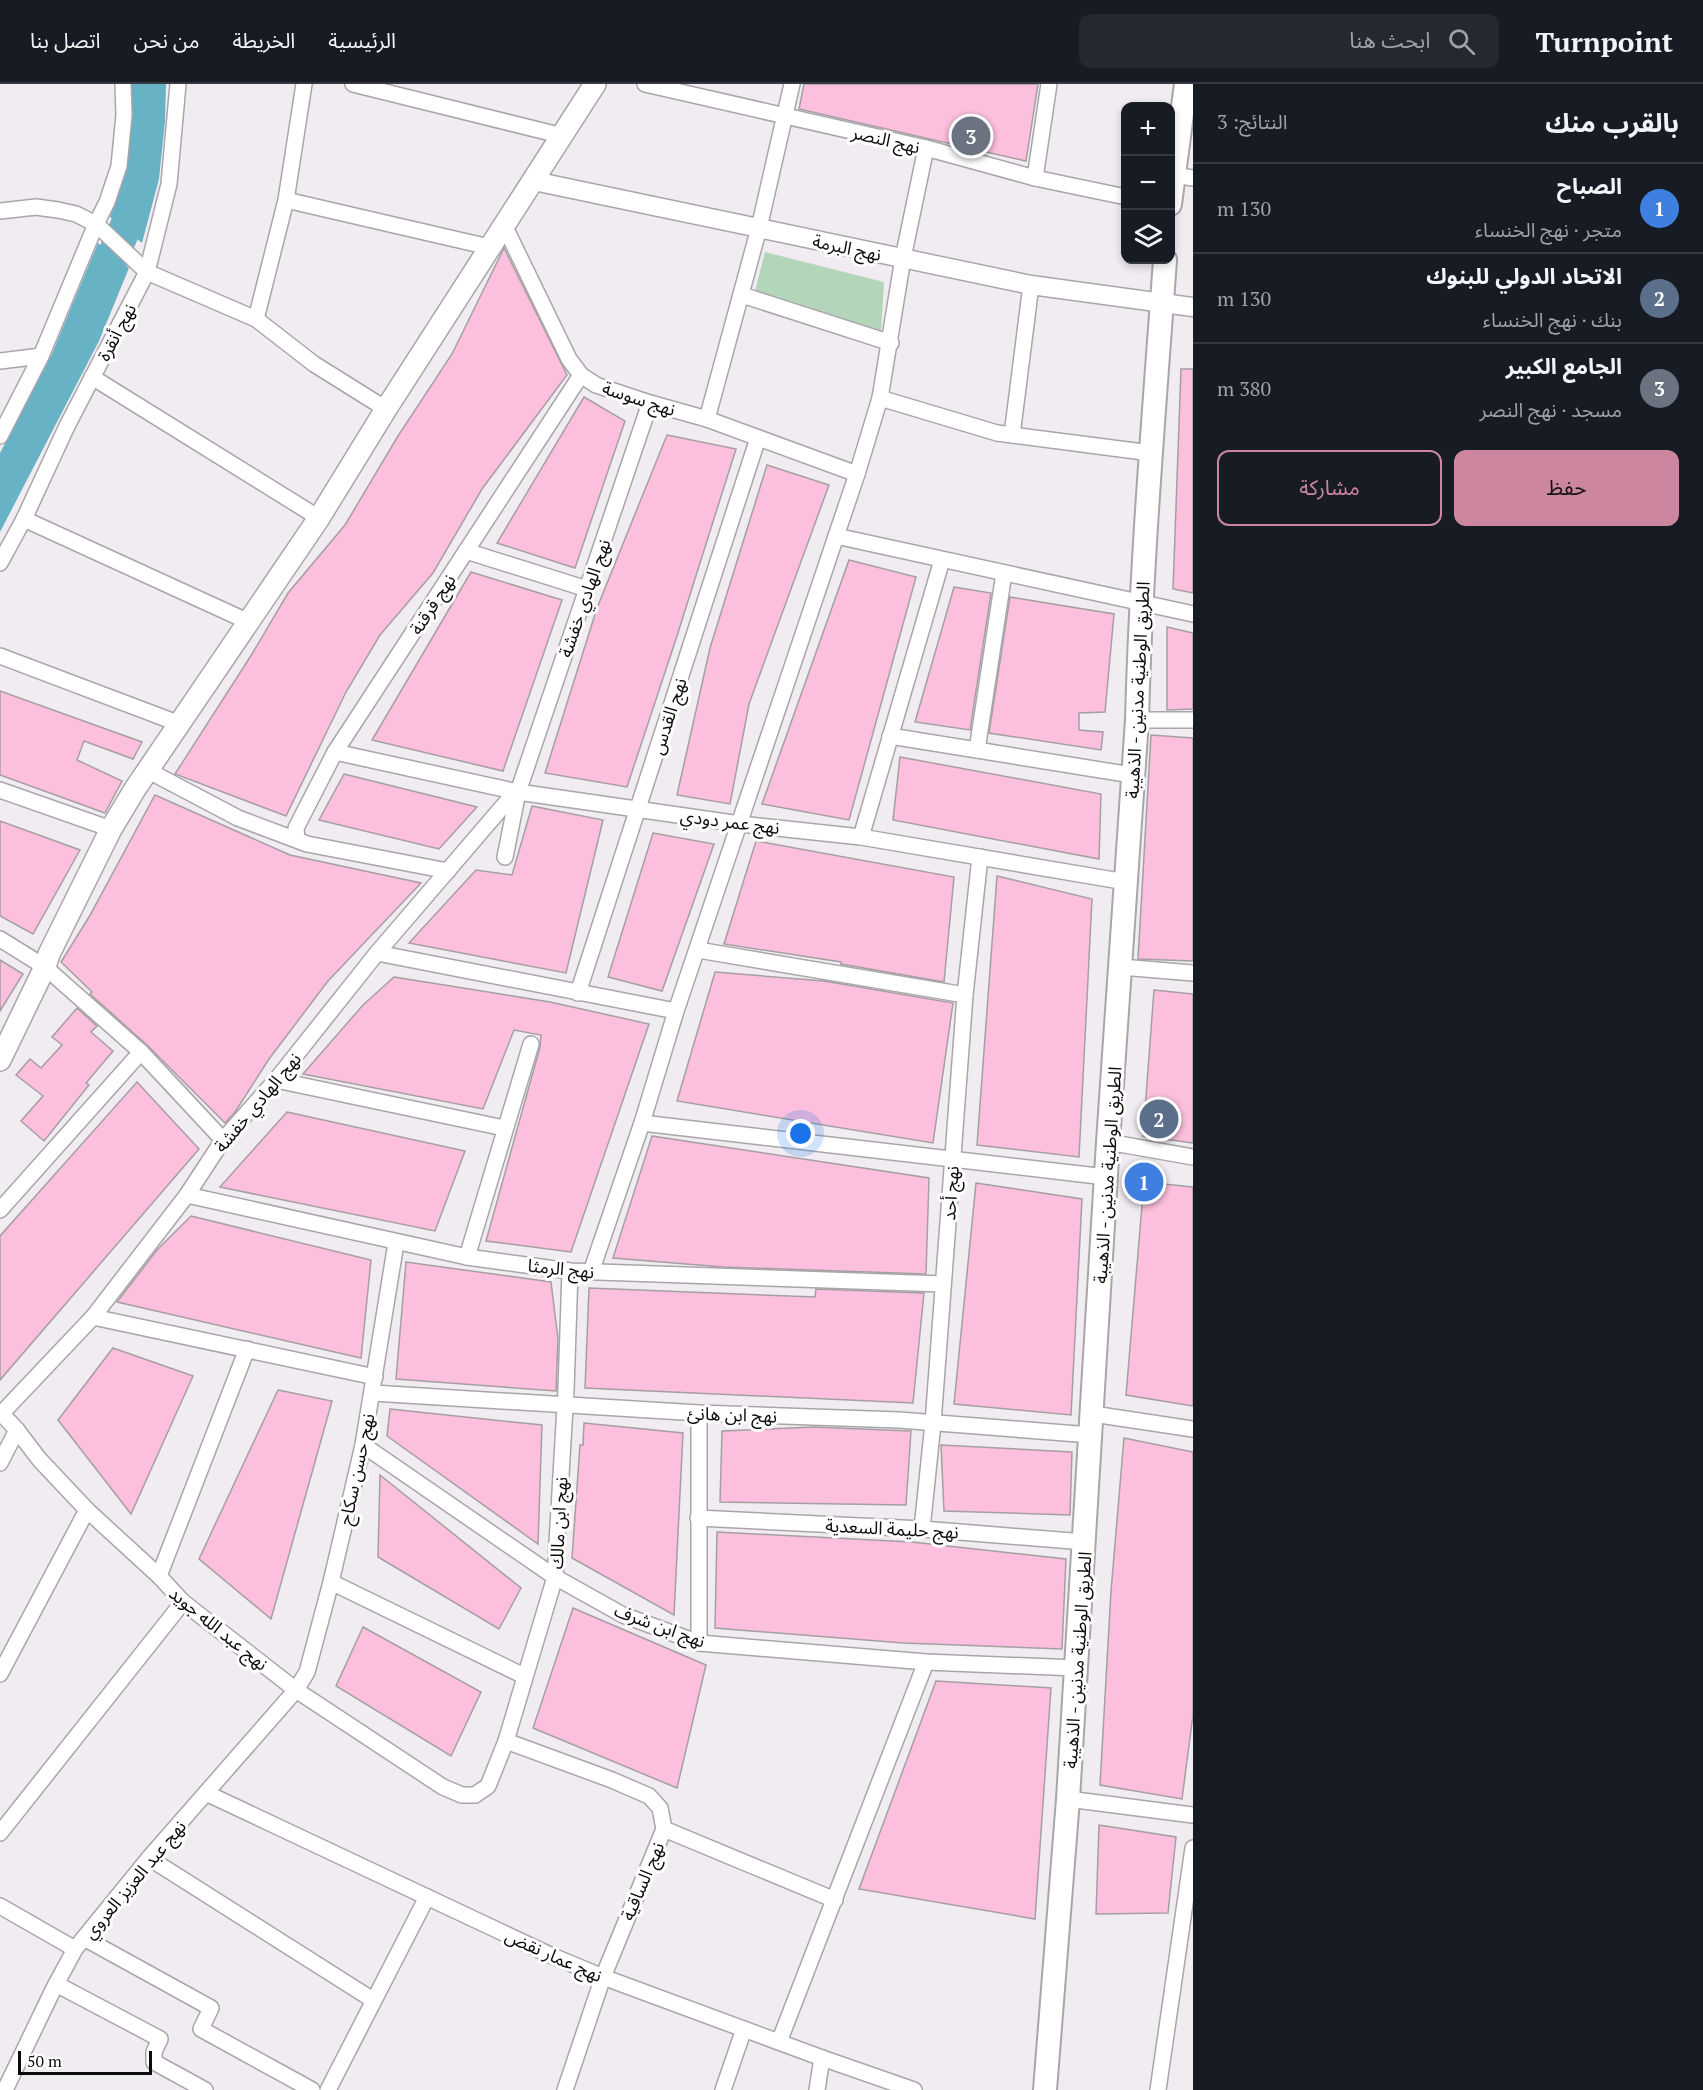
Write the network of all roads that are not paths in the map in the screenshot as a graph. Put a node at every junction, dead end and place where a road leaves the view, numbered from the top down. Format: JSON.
{"nodes":[{"id":1,"x":123,"y":84,"type":"edge"},
{"id":2,"x":178,"y":84,"type":"edge"},
{"id":3,"x":304,"y":84,"type":"edge"},
{"id":4,"x":353,"y":84,"type":"edge"},
{"id":5,"x":581,"y":84,"type":"edge"},
{"id":6,"x":596,"y":84,"type":"edge"},
{"id":7,"x":645,"y":84,"type":"edge"},
{"id":8,"x":792,"y":84,"type":"edge"},
{"id":9,"x":1049,"y":84,"type":"edge"},
{"id":10,"x":1186,"y":84,"type":"edge"},
{"id":11,"x":578,"y":113,"type":"junction"},
{"id":12,"x":784,"y":116,"type":"junction"},
{"id":13,"x":563,"y":136,"type":"junction"},
{"id":14,"x":926,"y":148,"type":"junction"},
{"id":15,"x":1184,"y":176,"type":"edge"},
{"id":16,"x":1035,"y":178,"type":"junction"},
{"id":17,"x":534,"y":181,"type":"junction"},
{"id":18,"x":1175,"y":194,"type":"edge"},
{"id":19,"x":1121,"y":196,"type":"edge"},
{"id":20,"x":286,"y":200,"type":"junction"},
{"id":21,"x":0,"y":211,"type":"edge"},
{"id":22,"x":504,"y":225,"type":"junction"},
{"id":23,"x":99,"y":227,"type":"junction"},
{"id":24,"x":759,"y":228,"type":"junction"},
{"id":25,"x":489,"y":247,"type":"junction"},
{"id":26,"x":903,"y":258,"type":"junction"},
{"id":27,"x":1165,"y":264,"type":"edge"},
{"id":28,"x":147,"y":272,"type":"junction"},
{"id":29,"x":1031,"y":285,"type":"junction"},
{"id":30,"x":742,"y":295,"type":"junction"},
{"id":31,"x":1161,"y":303,"type":"junction"},
{"id":32,"x":1193,"y":307,"type":"edge"},
{"id":33,"x":256,"y":319,"type":"junction"},
{"id":34,"x":891,"y":343,"type":"junction"},
{"id":35,"x":41,"y":356,"type":"junction"},
{"id":36,"x":0,"y":361,"type":"edge"},
{"id":37,"x":581,"y":375,"type":"junction"},
{"id":38,"x":92,"y":377,"type":"junction"},
{"id":39,"x":880,"y":398,"type":"junction"},
{"id":40,"x":650,"y":404,"type":"junction"},
{"id":41,"x":386,"y":409,"type":"junction"},
{"id":42,"x":707,"y":420,"type":"junction"},
{"id":43,"x":1012,"y":435,"type":"junction"},
{"id":44,"x":0,"y":436,"type":"edge"},
{"id":45,"x":758,"y":438,"type":"junction"},
{"id":46,"x":1151,"y":453,"type":"junction"},
{"id":47,"x":857,"y":474,"type":"junction"},
{"id":48,"x":320,"y":518,"type":"junction"},
{"id":49,"x":24,"y":519,"type":"junction"},
{"id":50,"x":836,"y":536,"type":"junction"},
{"id":51,"x":466,"y":551,"type":"junction"},
{"id":52,"x":942,"y":560,"type":"junction"},
{"id":53,"x":0,"y":563,"type":"edge"},
{"id":54,"x":1004,"y":573,"type":"junction"},
{"id":55,"x":587,"y":589,"type":"junction"},
{"id":56,"x":1141,"y":603,"type":"junction"},
{"id":57,"x":1193,"y":614,"type":"edge"},
{"id":58,"x":249,"y":622,"type":"junction"},
{"id":59,"x":0,"y":656,"type":"edge"},
{"id":60,"x":1137,"y":720,"type":"junction"},
{"id":61,"x":1193,"y":720,"type":"edge"},
{"id":62,"x":180,"y":724,"type":"junction"},
{"id":63,"x":890,"y":735,"type":"junction"},
{"id":64,"x":977,"y":750,"type":"junction"},
{"id":65,"x":336,"y":752,"type":"junction"},
{"id":66,"x":147,"y":770,"type":"junction"},
{"id":67,"x":1132,"y":775,"type":"junction"},
{"id":68,"x":0,"y":790,"type":"edge"},
{"id":69,"x":517,"y":792,"type":"junction"},
{"id":70,"x":638,"y":809,"type":"junction"},
{"id":71,"x":740,"y":824,"type":"junction"},
{"id":72,"x":111,"y":829,"type":"junction"},
{"id":73,"x":861,"y":837,"type":"junction"},
{"id":74,"x":297,"y":840,"type":"junction"},
{"id":75,"x":505,"y":857,"type":"dead end"},
{"id":76,"x":980,"y":857,"type":"junction"},
{"id":77,"x":448,"y":871,"type":"junction"},
{"id":78,"x":1126,"y":882,"type":"junction"},
{"id":79,"x":0,"y":939,"type":"edge"},
{"id":80,"x":698,"y":950,"type":"junction"},
{"id":81,"x":377,"y":953,"type":"junction"},
{"id":82,"x":45,"y":967,"type":"junction"},
{"id":83,"x":1120,"y":967,"type":"junction"},
{"id":84,"x":1193,"y":973,"type":"edge"},
{"id":85,"x":578,"y":993,"type":"junction"},
{"id":86,"x":965,"y":995,"type":"junction"},
{"id":87,"x":676,"y":1011,"type":"junction"},
{"id":88,"x":531,"y":1044,"type":"dead end"},
{"id":89,"x":141,"y":1052,"type":"junction"},
{"id":90,"x":0,"y":1060,"type":"edge"},
{"id":91,"x":276,"y":1080,"type":"junction"},
{"id":92,"x":642,"y":1123,"type":"junction"},
{"id":93,"x":504,"y":1128,"type":"junction"},
{"id":94,"x":223,"y":1140,"type":"junction"},
{"id":95,"x":1108,"y":1142,"type":"junction"},
{"id":96,"x":1193,"y":1157,"type":"edge"},
{"id":97,"x":953,"y":1159,"type":"junction"},
{"id":98,"x":1106,"y":1177,"type":"junction"},
{"id":99,"x":187,"y":1195,"type":"junction"},
{"id":100,"x":0,"y":1210,"type":"edge"},
{"id":101,"x":396,"y":1243,"type":"junction"},
{"id":102,"x":467,"y":1257,"type":"junction"},
{"id":103,"x":570,"y":1271,"type":"junction"},
{"id":104,"x":591,"y":1272,"type":"junction"},
{"id":105,"x":943,"y":1284,"type":"junction"},
{"id":106,"x":93,"y":1317,"type":"junction"},
{"id":107,"x":247,"y":1349,"type":"junction"},
{"id":108,"x":375,"y":1377,"type":"junction"},
{"id":109,"x":373,"y":1393,"type":"junction"},
{"id":110,"x":564,"y":1406,"type":"junction"},
{"id":111,"x":1,"y":1413,"type":"edge"},
{"id":112,"x":699,"y":1413,"type":"junction"},
{"id":113,"x":933,"y":1423,"type":"junction"},
{"id":114,"x":1092,"y":1424,"type":"junction"},
{"id":115,"x":1193,"y":1429,"type":"edge"},
{"id":116,"x":17,"y":1430,"type":"junction"},
{"id":117,"x":363,"y":1445,"type":"junction"},
{"id":118,"x":0,"y":1462,"type":"edge"},
{"id":119,"x":87,"y":1510,"type":"junction"},
{"id":120,"x":698,"y":1518,"type":"junction"},
{"id":121,"x":922,"y":1529,"type":"junction"},
{"id":122,"x":1085,"y":1542,"type":"junction"},
{"id":123,"x":159,"y":1576,"type":"junction"},
{"id":124,"x":555,"y":1577,"type":"junction"},
{"id":125,"x":331,"y":1582,"type":"junction"},
{"id":126,"x":183,"y":1602,"type":"junction"},
{"id":127,"x":699,"y":1643,"type":"junction"},
{"id":128,"x":926,"y":1662,"type":"junction"},
{"id":129,"x":1077,"y":1668,"type":"junction"},
{"id":130,"x":0,"y":1674,"type":"edge"},
{"id":131,"x":524,"y":1676,"type":"junction"},
{"id":132,"x":296,"y":1690,"type":"junction"},
{"id":133,"x":506,"y":1741,"type":"junction"},
{"id":134,"x":206,"y":1794,"type":"junction"},
{"id":135,"x":475,"y":1795,"type":"joint"},
{"id":136,"x":1068,"y":1799,"type":"junction"},
{"id":137,"x":1193,"y":1815,"type":"edge"},
{"id":138,"x":664,"y":1829,"type":"junction"},
{"id":139,"x":0,"y":1833,"type":"edge"},
{"id":140,"x":1193,"y":1848,"type":"edge"},
{"id":141,"x":149,"y":1858,"type":"junction"},
{"id":142,"x":427,"y":1897,"type":"junction"},
{"id":143,"x":835,"y":1900,"type":"junction"},
{"id":144,"x":0,"y":1906,"type":"edge"},
{"id":145,"x":80,"y":1944,"type":"junction"},
{"id":146,"x":603,"y":1977,"type":"junction"},
{"id":147,"x":56,"y":1984,"type":"junction"},
{"id":148,"x":374,"y":2000,"type":"junction"},
{"id":149,"x":744,"y":2029,"type":"junction"},
{"id":150,"x":780,"y":2042,"type":"junction"},
{"id":151,"x":822,"y":2058,"type":"junction"},
{"id":152,"x":5,"y":2090,"type":"edge"},
{"id":153,"x":205,"y":2090,"type":"edge"},
{"id":154,"x":312,"y":2090,"type":"edge"},
{"id":155,"x":328,"y":2090,"type":"edge"},
{"id":156,"x":565,"y":2090,"type":"edge"},
{"id":157,"x":723,"y":2090,"type":"edge"},
{"id":158,"x":818,"y":2090,"type":"edge"},
{"id":159,"x":914,"y":2090,"type":"edge"},
{"id":160,"x":1045,"y":2090,"type":"edge"},
{"id":161,"x":1158,"y":2090,"type":"edge"}],
"edges":[{"from":1,"to":23,"type":"street"},
{"from":2,"to":28,"type":"street","name":"نهج أنقرة"},
{"from":3,"to":20,"type":"street"},
{"from":4,"to":13,"type":"street"},
{"from":5,"to":11,"type":"street"},
{"from":6,"to":11,"type":"main road"},
{"from":7,"to":12,"type":"street","name":"نهج النصر"},
{"from":8,"to":12,"type":"street"},
{"from":9,"to":16,"type":"street"},
{"from":10,"to":15,"type":"main road"},
{"from":11,"to":13,"type":"main road"},
{"from":12,"to":14,"type":"street","name":"نهج النصر"},
{"from":12,"to":24,"type":"street"},
{"from":13,"to":17,"type":"main road"},
{"from":14,"to":16,"type":"street","name":"نهج النصر"},
{"from":14,"to":26,"type":"street"},
{"from":15,"to":18,"type":"main road"},
{"from":16,"to":19,"type":"street","name":"نهج النصر"},
{"from":17,"to":22,"type":"main road"},
{"from":17,"to":24,"type":"street","name":"نهج البرمة"},
{"from":20,"to":25,"type":"street"},
{"from":20,"to":33,"type":"street"},
{"from":21,"to":23,"type":"street"},
{"from":22,"to":25,"type":"main road"},
{"from":22,"to":37,"type":"street","name":"نهج سوسة"},
{"from":23,"to":28,"type":"street"},
{"from":23,"to":35,"type":"street"},
{"from":24,"to":26,"type":"street","name":"نهج البرمة"},
{"from":24,"to":30,"type":"street"},
{"from":25,"to":41,"type":"main road"},
{"from":26,"to":29,"type":"street","name":"نهج البرمة"},
{"from":26,"to":34,"type":"street"},
{"from":27,"to":31,"type":"main road","name":"الطريق الوطنية مدنين - الذهيبة"},
{"from":28,"to":33,"type":"street"},
{"from":28,"to":38,"type":"street","name":"نهج أنقرة"},
{"from":29,"to":31,"type":"street","name":"نهج البرمة"},
{"from":29,"to":43,"type":"street"},
{"from":30,"to":34,"type":"street"},
{"from":30,"to":42,"type":"street"},
{"from":31,"to":32,"type":"street","name":"نهج البرمة"},
{"from":31,"to":46,"type":"main road","name":"الطريق الوطنية مدنين - الذهيبة"},
{"from":33,"to":41,"type":"street"},
{"from":34,"to":39,"type":"street"},
{"from":35,"to":36,"type":"street"},
{"from":35,"to":44,"type":"street"},
{"from":37,"to":40,"type":"street","name":"نهج سوسة"},
{"from":37,"to":51,"type":"street","name":"نهج قرقنة"},
{"from":38,"to":48,"type":"street"},
{"from":38,"to":49,"type":"street","name":"نهج أنقرة"},
{"from":39,"to":43,"type":"street"},
{"from":39,"to":47,"type":"street"},
{"from":40,"to":42,"type":"street","name":"نهج سوسة"},
{"from":40,"to":55,"type":"street","name":"نهج الهادي خفشة"},
{"from":41,"to":48,"type":"main road"},
{"from":42,"to":45,"type":"street","name":"نهج سوسة"},
{"from":43,"to":46,"type":"street"},
{"from":45,"to":47,"type":"street","name":"نهج سوسة"},
{"from":45,"to":70,"type":"street","name":"نهج القدس"},
{"from":46,"to":56,"type":"main road","name":"الطريق الوطنية مدنين - الذهيبة"},
{"from":47,"to":50,"type":"street"},
{"from":48,"to":58,"type":"main road"},
{"from":49,"to":53,"type":"street","name":"نهج أنقرة"},
{"from":49,"to":58,"type":"street"},
{"from":50,"to":52,"type":"street"},
{"from":50,"to":71,"type":"street"},
{"from":51,"to":55,"type":"street"},
{"from":51,"to":65,"type":"street","name":"نهج قرقنة"},
{"from":52,"to":54,"type":"street"},
{"from":52,"to":63,"type":"street"},
{"from":54,"to":56,"type":"street"},
{"from":54,"to":64,"type":"street"},
{"from":55,"to":69,"type":"street","name":"نهج الهادي خفشة"},
{"from":56,"to":57,"type":"street"},
{"from":56,"to":60,"type":"main road","name":"الطريق الوطنية مدنين - الذهيبة"},
{"from":58,"to":62,"type":"main road"},
{"from":59,"to":62,"type":"street"},
{"from":60,"to":61,"type":"street"},
{"from":60,"to":67,"type":"main road","name":"الطريق الوطنية مدنين - الذهيبة"},
{"from":62,"to":66,"type":"main road"},
{"from":63,"to":64,"type":"street"},
{"from":63,"to":73,"type":"street"},
{"from":64,"to":67,"type":"street"},
{"from":65,"to":69,"type":"street","name":"نهج عمر دودي"},
{"from":65,"to":74,"type":"street","name":"نهج قرقنة"},
{"from":66,"to":72,"type":"main road"},
{"from":66,"to":74,"type":"street"},
{"from":67,"to":78,"type":"main road","name":"الطريق الوطنية مدنين - الذهيبة"},
{"from":68,"to":72,"type":"street"},
{"from":69,"to":70,"type":"street","name":"نهج عمر دودي"},
{"from":69,"to":75,"type":"street"},
{"from":69,"to":77,"type":"street","name":"نهج الهادي خفشة"},
{"from":70,"to":71,"type":"street","name":"نهج عمر دودي"},
{"from":70,"to":85,"type":"street","name":"نهج القدس"},
{"from":71,"to":73,"type":"street","name":"نهج عمر دودي"},
{"from":71,"to":80,"type":"street"},
{"from":72,"to":82,"type":"main road"},
{"from":73,"to":76,"type":"street","name":"نهج عمر دودي"},
{"from":74,"to":77,"type":"street"},
{"from":76,"to":78,"type":"street","name":"نهج عمر دودي"},
{"from":76,"to":86,"type":"street","name":"نهج أحد"},
{"from":77,"to":81,"type":"street","name":"نهج الهادي خفشة"},
{"from":78,"to":83,"type":"main road","name":"الطريق الوطنية مدنين - الذهيبة"},
{"from":79,"to":82,"type":"street"},
{"from":80,"to":86,"type":"street"},
{"from":80,"to":87,"type":"street"},
{"from":81,"to":85,"type":"street"},
{"from":81,"to":91,"type":"street","name":"نهج الهادي خفشة"},
{"from":82,"to":89,"type":"street"},
{"from":82,"to":90,"type":"main road"},
{"from":83,"to":84,"type":"street"},
{"from":83,"to":95,"type":"main road","name":"الطريق الوطنية مدنين - الذهيبة"},
{"from":85,"to":87,"type":"street"},
{"from":86,"to":97,"type":"street","name":"نهج أحد"},
{"from":87,"to":92,"type":"street"},
{"from":88,"to":93,"type":"street"},
{"from":89,"to":94,"type":"street"},
{"from":89,"to":100,"type":"street"},
{"from":91,"to":93,"type":"street"},
{"from":91,"to":94,"type":"street","name":"نهج الهادي خفشة"},
{"from":92,"to":97,"type":"street"},
{"from":92,"to":104,"type":"street"},
{"from":93,"to":102,"type":"street"},
{"from":94,"to":99,"type":"street","name":"نهج الهادي خفشة"},
{"from":95,"to":96,"type":"street"},
{"from":95,"to":98,"type":"main road","name":"الطريق الوطنية مدنين - الذهيبة"},
{"from":97,"to":98,"type":"street"},
{"from":97,"to":105,"type":"street","name":"نهج أحد"},
{"from":98,"to":114,"type":"main road","name":"الطريق الوطنية مدنين - الذهيبة"},
{"from":99,"to":101,"type":"street","name":"نهج الرمثا"},
{"from":99,"to":106,"type":"street","name":"نهج الهادي خفشة"},
{"from":101,"to":102,"type":"street","name":"نهج الرمثا"},
{"from":101,"to":108,"type":"street","name":"نهج حسن سكاح"},
{"from":102,"to":103,"type":"street","name":"نهج الرمثا"},
{"from":103,"to":104,"type":"street","name":"نهج الرمثا"},
{"from":103,"to":110,"type":"street","name":"نهج ابن مالك"},
{"from":104,"to":105,"type":"street","name":"نهج الرمثا"},
{"from":105,"to":113,"type":"street","name":"نهج أحد"},
{"from":106,"to":107,"type":"street"},
{"from":106,"to":111,"type":"street","name":"نهج الهادي خفشة"},
{"from":107,"to":108,"type":"street"},
{"from":107,"to":123,"type":"street"},
{"from":108,"to":109,"type":"street","name":"نهج حسن سكاح"},
{"from":109,"to":110,"type":"street","name":"نهج ابن هانئ"},
{"from":109,"to":117,"type":"street","name":"نهج حسن سكاح"},
{"from":110,"to":112,"type":"street","name":"نهج ابن هانئ"},
{"from":110,"to":124,"type":"street","name":"نهج ابن مالك"},
{"from":111,"to":116,"type":"street","name":"نهج عبد الله جويد"},
{"from":112,"to":113,"type":"street","name":"نهج ابن هانئ"},
{"from":112,"to":120,"type":"street"},
{"from":113,"to":114,"type":"street","name":"نهج ابن هانئ"},
{"from":113,"to":121,"type":"street","name":"نهج أحد"},
{"from":114,"to":115,"type":"street","name":"نهج ابن هانئ"},
{"from":114,"to":122,"type":"main road","name":"الطريق الوطنية مدنين - الذهيبة"},
{"from":116,"to":118,"type":"street"},
{"from":116,"to":119,"type":"street","name":"نهج عبد الله جويد"},
{"from":117,"to":124,"type":"street","name":"نهج ابن شرف"},
{"from":117,"to":125,"type":"street","name":"نهج حسن سكاح"},
{"from":119,"to":123,"type":"street","name":"نهج عبد الله جويد"},
{"from":119,"to":130,"type":"street"},
{"from":120,"to":121,"type":"street","name":"نهج حليمة السعدية"},
{"from":120,"to":127,"type":"street"},
{"from":121,"to":122,"type":"street","name":"نهج حليمة السعدية"},
{"from":122,"to":129,"type":"main road","name":"الطريق الوطنية مدنين - الذهيبة"},
{"from":123,"to":126,"type":"street","name":"نهج عبد الله جويد"},
{"from":124,"to":127,"type":"street","name":"نهج ابن شرف"},
{"from":124,"to":131,"type":"street","name":"نهج ابن مالك"},
{"from":125,"to":131,"type":"street"},
{"from":125,"to":132,"type":"street","name":"نهج حسن سكاح"},
{"from":126,"to":132,"type":"street","name":"نهج عبد الله جويد"},
{"from":126,"to":139,"type":"street"},
{"from":127,"to":128,"type":"street","name":"نهج ابن شرف"},
{"from":128,"to":129,"type":"street","name":"نهج ابن شرف"},
{"from":128,"to":143,"type":"street"},
{"from":129,"to":136,"type":"main road","name":"الطريق الوطنية مدنين - الذهيبة"},
{"from":131,"to":133,"type":"street","name":"نهج ابن مالك"},
{"from":132,"to":134,"type":"street","name":"نهج عبد العزيز العروي"},
{"from":132,"to":135,"type":"street","name":"نهج عبد الله جويد"},
{"from":133,"to":135,"type":"street","name":"نهج ابن مالك"},
{"from":133,"to":138,"type":"street","name":"نهج الساقية"},
{"from":134,"to":141,"type":"street","name":"نهج عبد العزيز العروي"},
{"from":134,"to":142,"type":"street","name":"نهج عمار نقض"},
{"from":136,"to":137,"type":"street"},
{"from":136,"to":160,"type":"main road","name":"الطريق الوطنية مدنين - الذهيبة"},
{"from":138,"to":143,"type":"street"},
{"from":138,"to":146,"type":"street","name":"نهج الساقية"},
{"from":140,"to":161,"type":"street"},
{"from":141,"to":145,"type":"street","name":"نهج عبد العزيز العروي"},
{"from":141,"to":148,"type":"street"},
{"from":142,"to":146,"type":"street","name":"نهج عمار نقض"},
{"from":142,"to":148,"type":"street"},
{"from":143,"to":150,"type":"street"},
{"from":144,"to":145,"type":"street"},
{"from":145,"to":147,"type":"street","name":"نهج عبد العزيز العروي"},
{"from":145,"to":154,"type":"street"},
{"from":146,"to":149,"type":"street","name":"نهج عمار نقض"},
{"from":146,"to":156,"type":"street","name":"نهج الساقية"},
{"from":147,"to":152,"type":"street","name":"نهج عبد العزيز العروي"},
{"from":147,"to":153,"type":"street"},
{"from":148,"to":155,"type":"street"},
{"from":149,"to":150,"type":"street","name":"نهج عمار نقض"},
{"from":149,"to":157,"type":"street"},
{"from":150,"to":151,"type":"street","name":"نهج عمار نقض"},
{"from":151,"to":158,"type":"street"},
{"from":151,"to":159,"type":"street","name":"نهج عمار نقض"}]}
